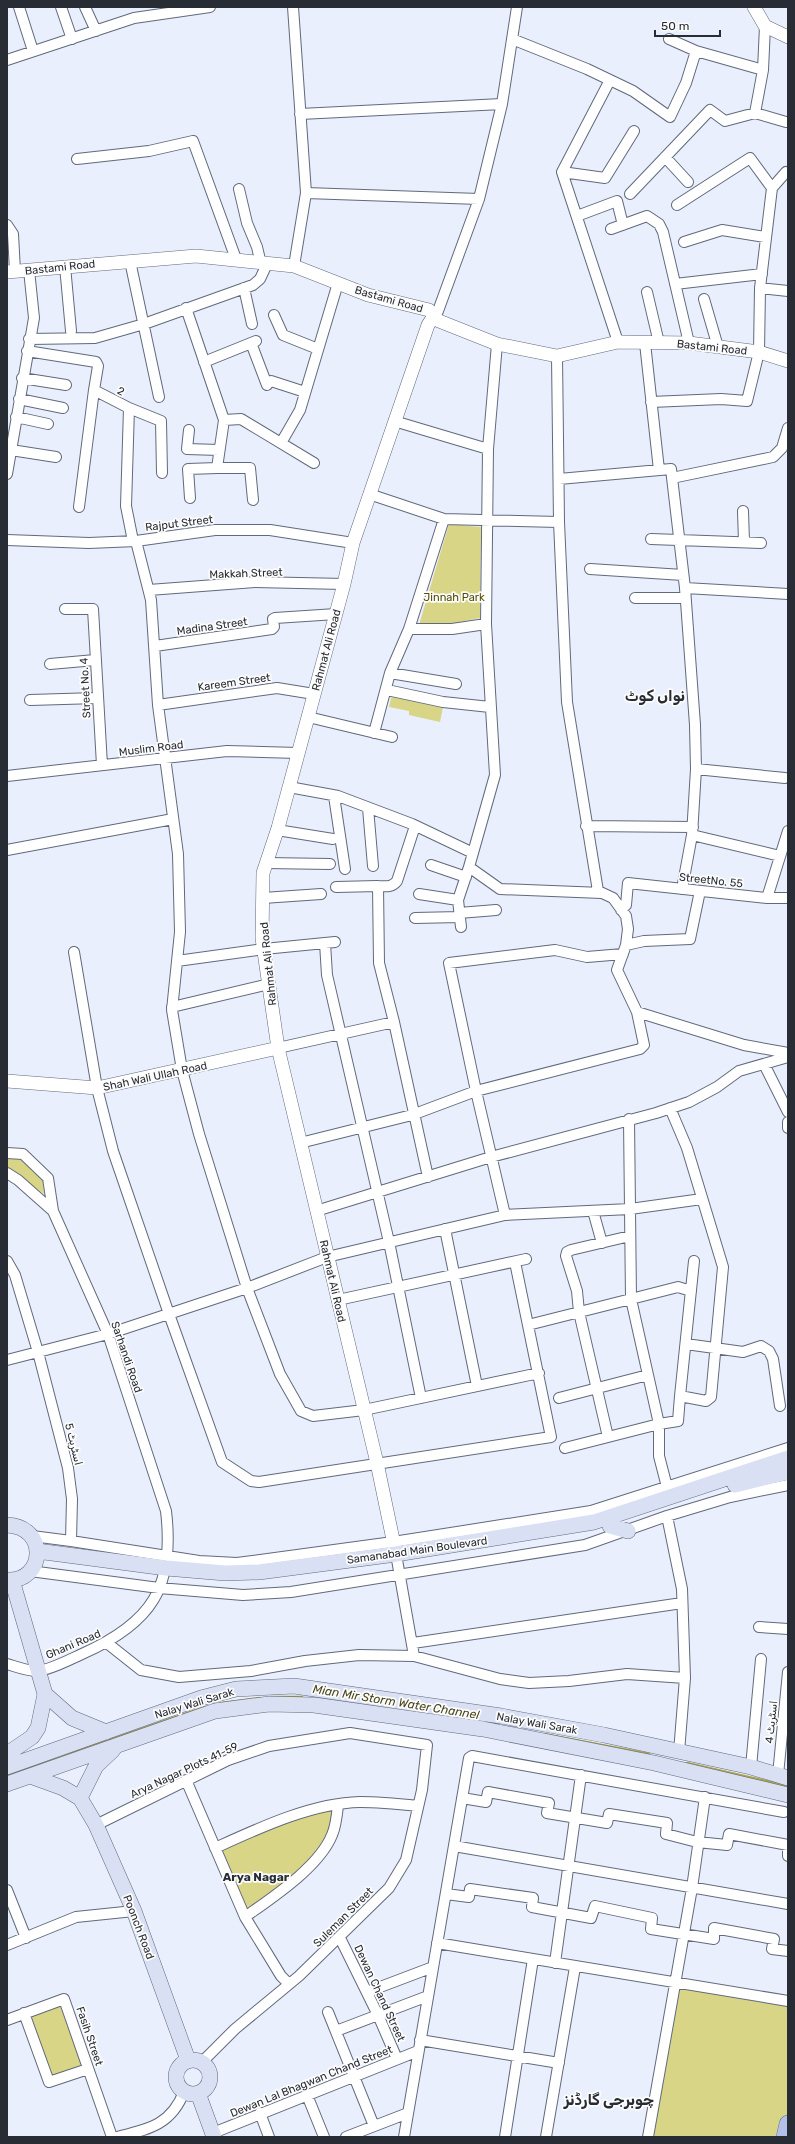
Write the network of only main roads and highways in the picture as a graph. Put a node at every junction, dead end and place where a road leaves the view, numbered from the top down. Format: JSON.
{"nodes":[{"id":1,"x":788,"y":1458,"type":"edge"},
{"id":2,"x":788,"y":1472,"type":"edge"},
{"id":3,"x":623,"y":1501,"type":"road end"},
{"id":4,"x":612,"y":1521,"type":"junction"},
{"id":5,"x":7,"y":1525,"type":"edge"},
{"id":6,"x":628,"y":1531,"type":"road end"},
{"id":7,"x":34,"y":1560,"type":"junction"},
{"id":8,"x":9,"y":1580,"type":"edge"},
{"id":9,"x":45,"y":1694,"type":"junction"},
{"id":10,"x":501,"y":1716,"type":"junction"},
{"id":11,"x":106,"y":1732,"type":"junction"},
{"id":12,"x":498,"y":1732,"type":"junction"},
{"id":13,"x":123,"y":1744,"type":"junction"},
{"id":14,"x":7,"y":1754,"type":"edge"},
{"id":15,"x":7,"y":1767,"type":"edge"},
{"id":16,"x":30,"y":1776,"type":"junction"},
{"id":17,"x":783,"y":1776,"type":"edge"},
{"id":18,"x":7,"y":1784,"type":"edge"},
{"id":19,"x":788,"y":1796,"type":"edge"},
{"id":20,"x":80,"y":1798,"type":"junction"},
{"id":21,"x":195,"y":2061,"type":"junction"},
{"id":22,"x":191,"y":2092,"type":"junction"},
{"id":23,"x":788,"y":2124,"type":"edge"},
{"id":24,"x":213,"y":2135,"type":"edge"},
{"id":25,"x":785,"y":2137,"type":"edge"}],
"edges":[{"from":1,"to":4,"type":"main road","name":"Samanabad Main Boulevard"},
{"from":2,"to":4,"type":"main road","name":"Samanabad Main Boulevard"},
{"from":3,"to":4,"type":"main road"},
{"from":4,"to":6,"type":"main road"},
{"from":4,"to":7,"type":"main road","name":"Samanabad Main Boulevard"},
{"from":5,"to":7,"type":"main road"},
{"from":7,"to":8,"type":"main road"},
{"from":8,"to":9,"type":"main road"},
{"from":9,"to":11,"type":"main road"},
{"from":9,"to":14,"type":"main road"},
{"from":10,"to":11,"type":"main road","name":"Nalay Wali Sarak"},
{"from":10,"to":12,"type":"main road"},
{"from":10,"to":17,"type":"main road","name":"Nalay Wali Sarak"},
{"from":11,"to":15,"type":"main road","name":"Nalay Wali Sarak"},
{"from":12,"to":13,"type":"main road","name":"Nalay Wali Sarak"},
{"from":12,"to":19,"type":"main road","name":"Nalay Wali Sarak"},
{"from":13,"to":16,"type":"main road","name":"Nalay Wali Sarak"},
{"from":13,"to":20,"type":"main road"},
{"from":16,"to":18,"type":"main road","name":"Nalay Wali Sarak"},
{"from":16,"to":20,"type":"main road","name":"Poonch Road"},
{"from":20,"to":21,"type":"main road","name":"Poonch Road"},
{"from":21,"to":22,"type":"main road"},
{"from":21,"to":22,"type":"main road"},
{"from":22,"to":24,"type":"main road"},
{"from":23,"to":25,"type":"main road"}]}
